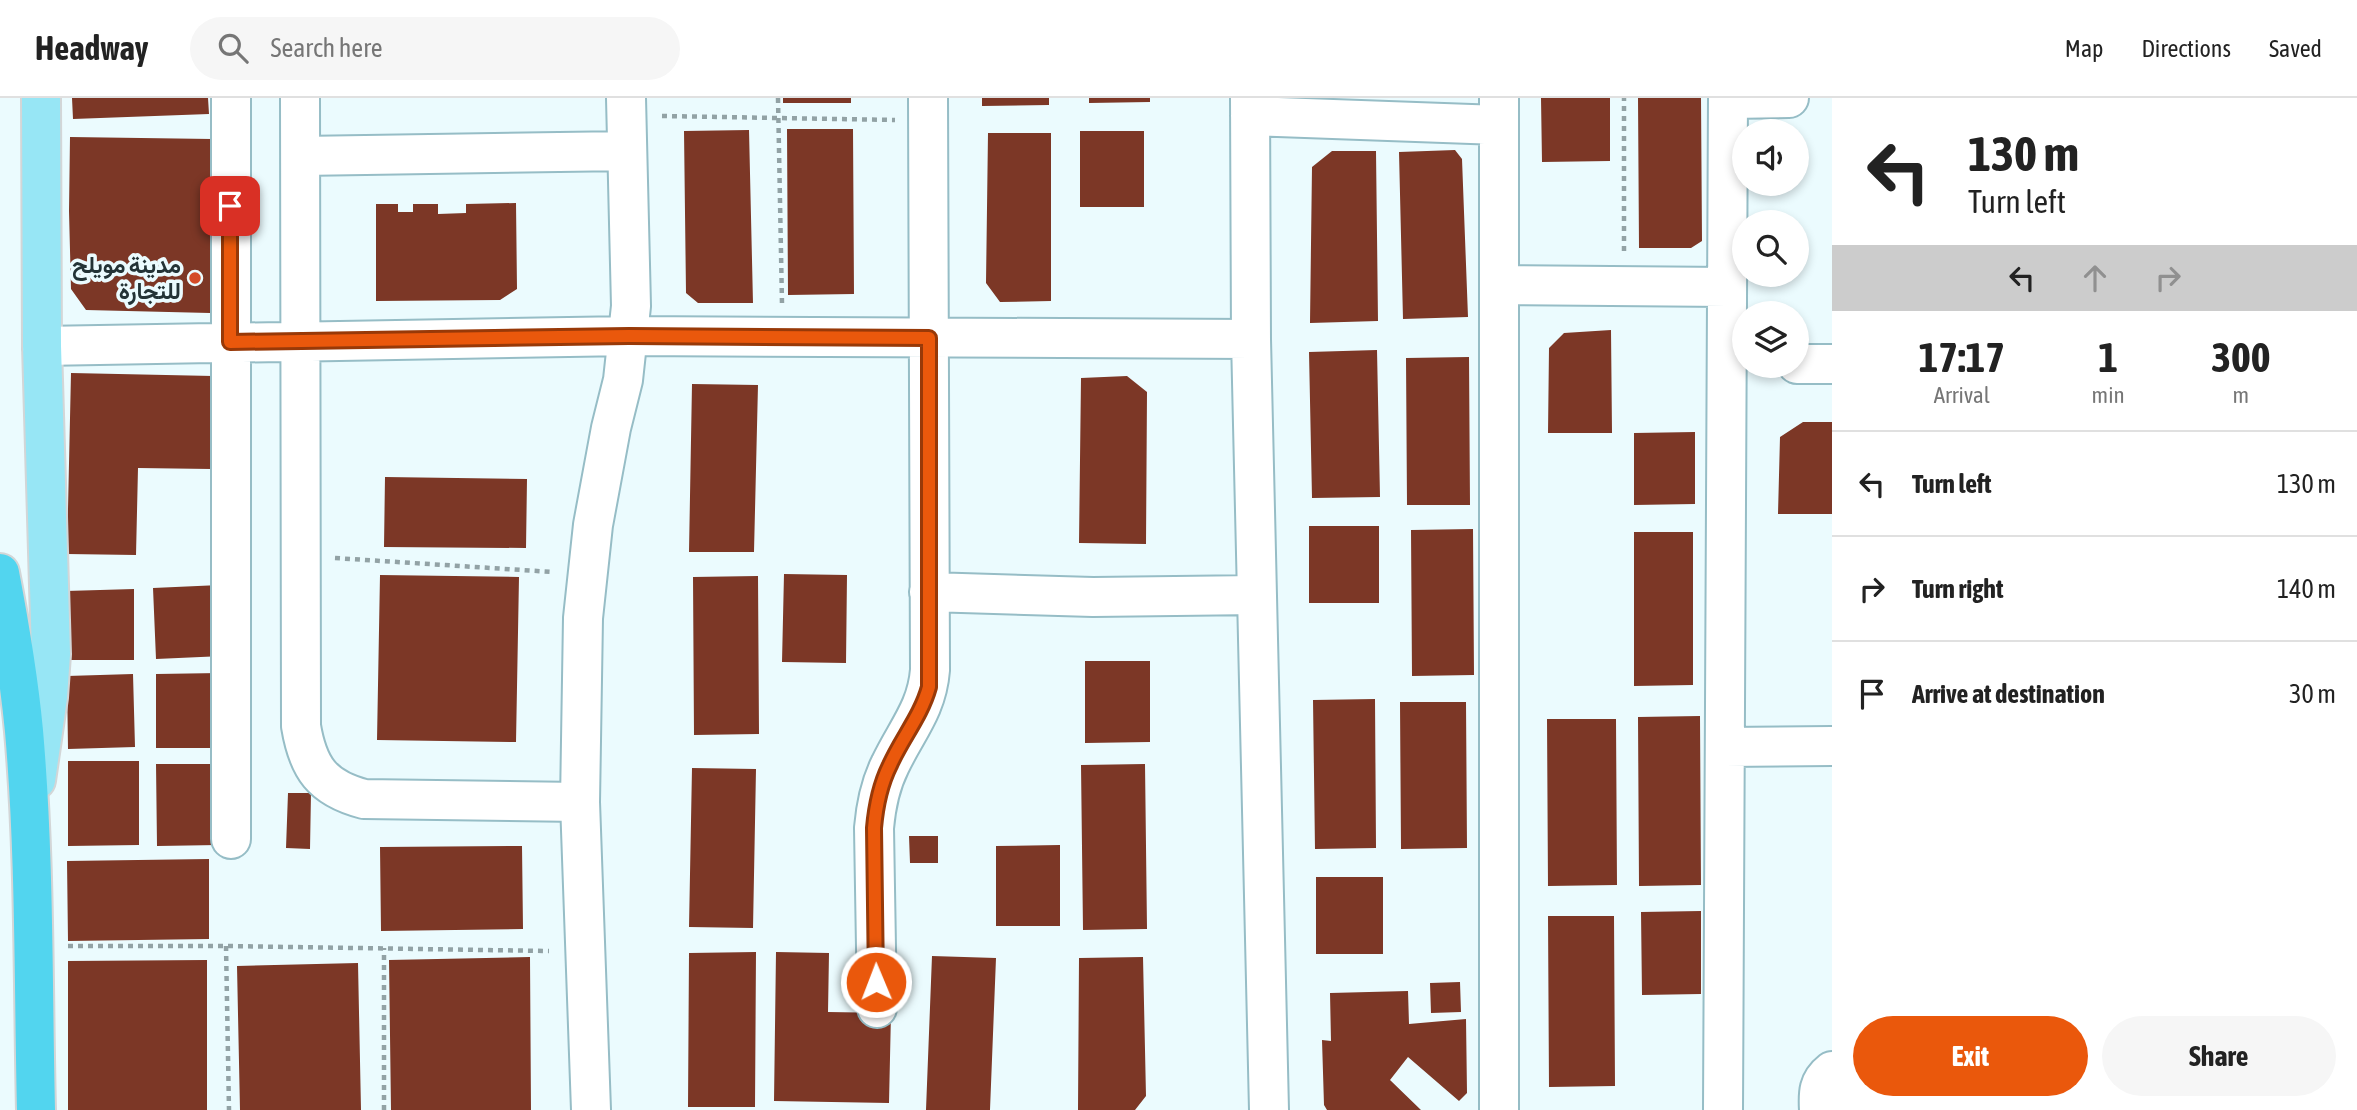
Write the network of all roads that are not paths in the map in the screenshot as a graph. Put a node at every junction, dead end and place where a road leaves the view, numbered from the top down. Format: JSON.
{"nodes":[{"id":1,"x":41,"y":98,"type":"edge"},
{"id":2,"x":231,"y":98,"type":"edge"},
{"id":3,"x":300,"y":98,"type":"edge"},
{"id":4,"x":1789,"y":98,"type":"edge"},
{"id":5,"x":1728,"y":99,"type":"edge"},
{"id":6,"x":1250,"y":107,"type":"edge"},
{"id":7,"x":928,"y":109,"type":"edge"},
{"id":8,"x":1499,"y":111,"type":"edge"},
{"id":9,"x":626,"y":121,"type":"edge"},
{"id":10,"x":300,"y":156,"type":"junction"},
{"id":11,"x":1499,"y":285,"type":"junction"},
{"id":12,"x":1727,"y":287,"type":"junction"},
{"id":13,"x":1732,"y":329,"type":"edge"},
{"id":14,"x":629,"y":336,"type":"junction"},
{"id":15,"x":929,"y":338,"type":"junction"},
{"id":16,"x":1251,"y":339,"type":"junction"},
{"id":17,"x":301,"y":341,"type":"junction"},
{"id":18,"x":230,"y":342,"type":"junction"},
{"id":19,"x":42,"y":346,"type":"junction"},
{"id":20,"x":1809,"y":364,"type":"edge"},
{"id":21,"x":1832,"y":364,"type":"edge"},
{"id":22,"x":1736,"y":378,"type":"edge"},
{"id":23,"x":0,"y":573,"type":"edge"},
{"id":24,"x":929,"y":592,"type":"junction"},
{"id":25,"x":1257,"y":595,"type":"junction"},
{"id":26,"x":1832,"y":746,"type":"edge"},
{"id":27,"x":1725,"y":747,"type":"junction"},
{"id":28,"x":580,"y":802,"type":"junction"},
{"id":29,"x":30,"y":830,"type":"junction"},
{"id":30,"x":231,"y":839,"type":"dead end"},
{"id":31,"x":877,"y":1008,"type":"dead end"},
{"id":32,"x":1832,"y":1071,"type":"edge"},
{"id":33,"x":36,"y":1110,"type":"edge"},
{"id":34,"x":591,"y":1110,"type":"edge"},
{"id":35,"x":1269,"y":1110,"type":"edge"},
{"id":36,"x":1499,"y":1110,"type":"edge"},
{"id":37,"x":1723,"y":1110,"type":"edge"},
{"id":38,"x":1819,"y":1110,"type":"edge"}],
"edges":[{"from":1,"to":19,"type":"main road"},
{"from":2,"to":18,"type":"street"},
{"from":3,"to":10,"type":"street"},
{"from":4,"to":5,"type":"street"},
{"from":5,"to":12,"type":"street"},
{"from":6,"to":8,"type":"street"},
{"from":6,"to":16,"type":"street"},
{"from":7,"to":15,"type":"street"},
{"from":8,"to":11,"type":"street"},
{"from":9,"to":10,"type":"street"},
{"from":9,"to":14,"type":"street"},
{"from":10,"to":17,"type":"street"},
{"from":11,"to":12,"type":"street"},
{"from":11,"to":36,"type":"street"},
{"from":12,"to":13,"type":"street"},
{"from":14,"to":15,"type":"street"},
{"from":14,"to":17,"type":"street"},
{"from":14,"to":28,"type":"street"},
{"from":15,"to":16,"type":"street"},
{"from":15,"to":24,"type":"street"},
{"from":16,"to":25,"type":"street"},
{"from":17,"to":18,"type":"street"},
{"from":17,"to":28,"type":"street"},
{"from":18,"to":19,"type":"street"},
{"from":18,"to":30,"type":"street"},
{"from":19,"to":29,"type":"main road"},
{"from":20,"to":21,"type":"street"},
{"from":22,"to":27,"type":"street"},
{"from":23,"to":29,"type":"highway"},
{"from":24,"to":25,"type":"street"},
{"from":24,"to":31,"type":"street"},
{"from":25,"to":35,"type":"street"},
{"from":26,"to":27,"type":"street"},
{"from":27,"to":37,"type":"street"},
{"from":28,"to":34,"type":"street"},
{"from":29,"to":33,"type":"highway"},
{"from":32,"to":38,"type":"street"}]}
